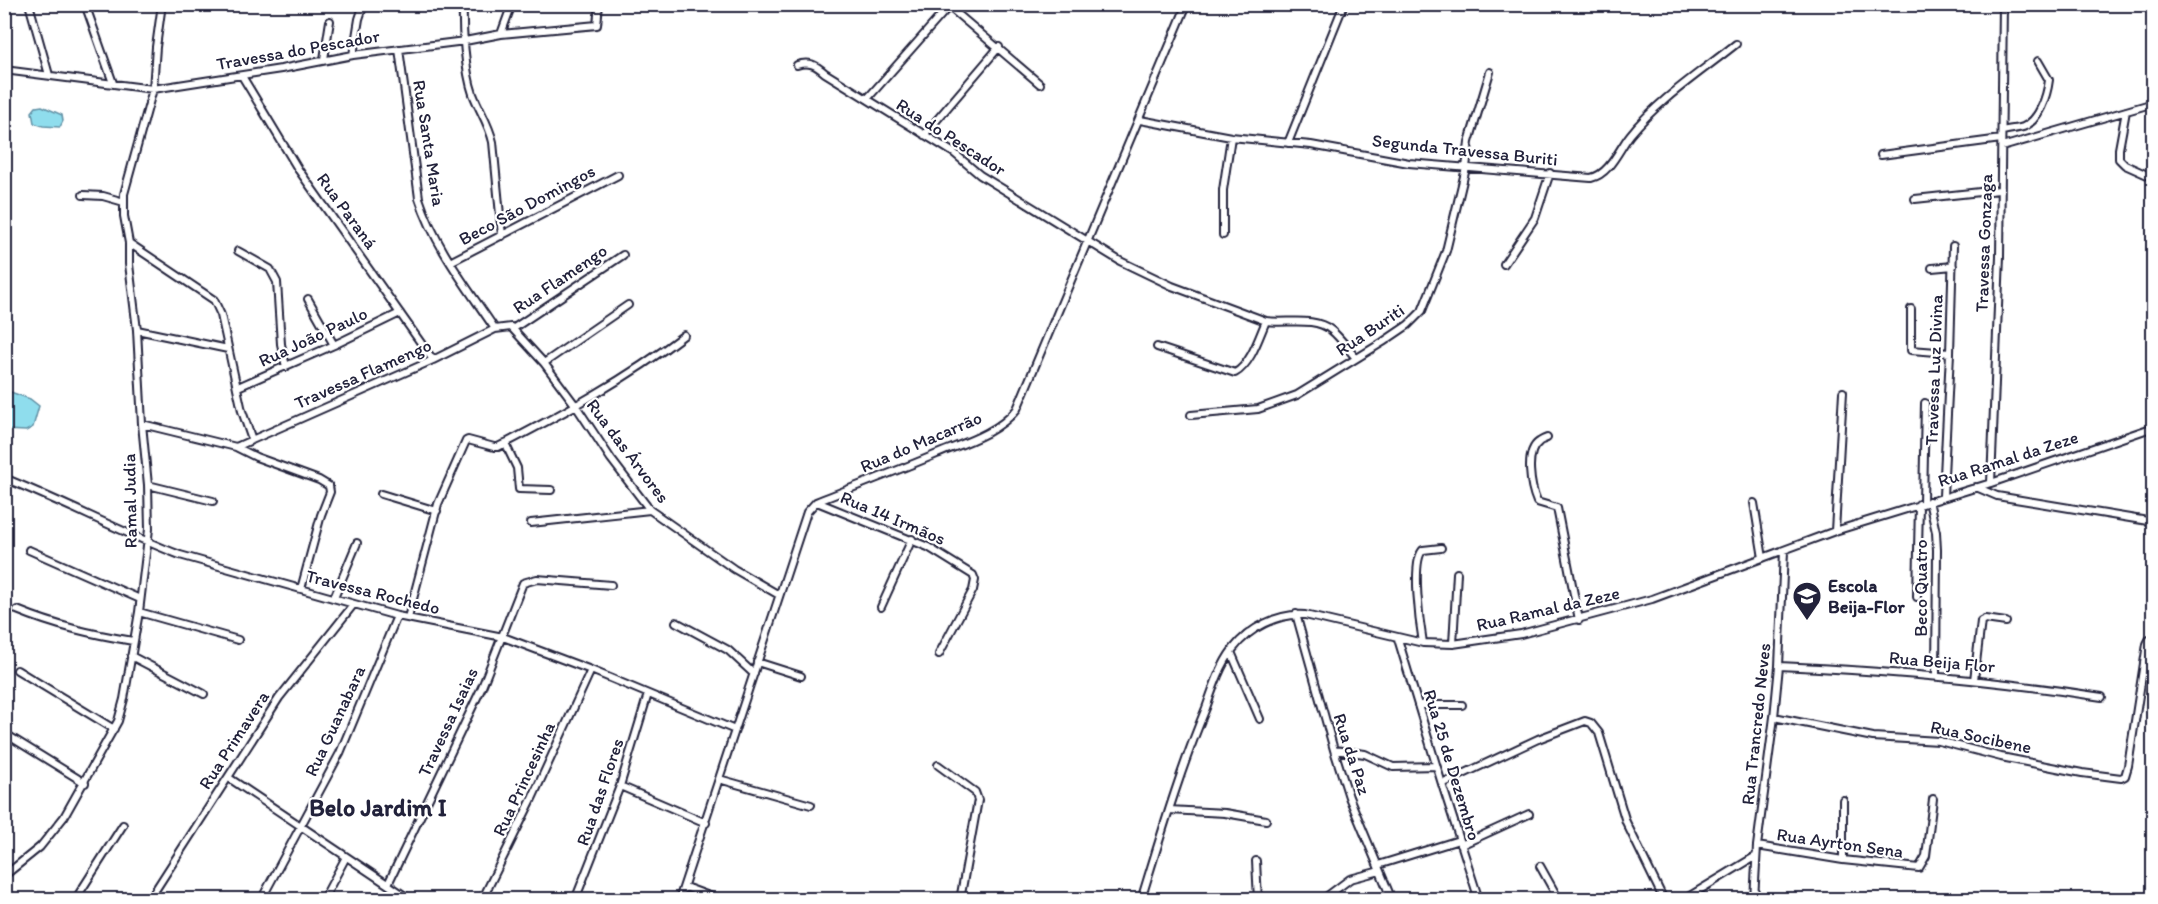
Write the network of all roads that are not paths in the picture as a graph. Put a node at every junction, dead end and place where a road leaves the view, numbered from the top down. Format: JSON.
{"nodes":[{"id":1,"x":85,"y":4,"type":"edge"},
{"id":2,"x":162,"y":4,"type":"edge"},
{"id":3,"x":364,"y":4,"type":"edge"},
{"id":4,"x":463,"y":4,"type":"edge"},
{"id":5,"x":512,"y":4,"type":"edge"},
{"id":6,"x":599,"y":4,"type":"edge"},
{"id":7,"x":1187,"y":4,"type":"edge"},
{"id":8,"x":1344,"y":4,"type":"edge"},
{"id":9,"x":2003,"y":4,"type":"edge"},
{"id":10,"x":31,"y":5,"type":"edge"},
{"id":11,"x":949,"y":5,"type":"edge"},
{"id":12,"x":330,"y":21,"type":"dead end"},
{"id":13,"x":501,"y":33,"type":"junction"},
{"id":14,"x":465,"y":40,"type":"junction"},
{"id":15,"x":1736,"y":44,"type":"dead end"},
{"id":16,"x":999,"y":47,"type":"junction"},
{"id":17,"x":399,"y":49,"type":"junction"},
{"id":18,"x":353,"y":55,"type":"junction"},
{"id":19,"x":324,"y":59,"type":"junction"},
{"id":20,"x":2038,"y":61,"type":"dead end"},
{"id":21,"x":797,"y":65,"type":"dead end"},
{"id":22,"x":4,"y":70,"type":"edge"},
{"id":23,"x":1490,"y":72,"type":"dead end"},
{"id":24,"x":50,"y":75,"type":"junction"},
{"id":25,"x":242,"y":76,"type":"junction"},
{"id":26,"x":113,"y":83,"type":"junction"},
{"id":27,"x":1041,"y":84,"type":"dead end"},
{"id":28,"x":153,"y":89,"type":"junction"},
{"id":29,"x":867,"y":99,"type":"junction"},
{"id":30,"x":2154,"y":103,"type":"edge"},
{"id":31,"x":2126,"y":111,"type":"junction"},
{"id":32,"x":1140,"y":120,"type":"junction"},
{"id":33,"x":2003,"y":131,"type":"junction"},
{"id":34,"x":924,"y":135,"type":"junction"},
{"id":35,"x":1231,"y":137,"type":"junction"},
{"id":36,"x":2001,"y":139,"type":"junction"},
{"id":37,"x":1288,"y":143,"type":"junction"},
{"id":38,"x":2002,"y":147,"type":"junction"},
{"id":39,"x":1881,"y":155,"type":"dead end"},
{"id":40,"x":1466,"y":168,"type":"junction"},
{"id":41,"x":1550,"y":173,"type":"junction"},
{"id":42,"x":618,"y":175,"type":"dead end"},
{"id":43,"x":2154,"y":178,"type":"edge"},
{"id":44,"x":2000,"y":190,"type":"junction"},
{"id":45,"x":83,"y":195,"type":"dead end"},
{"id":46,"x":1915,"y":199,"type":"dead end"},
{"id":47,"x":124,"y":202,"type":"junction"},
{"id":48,"x":1223,"y":235,"type":"dead end"},
{"id":49,"x":501,"y":236,"type":"junction"},
{"id":50,"x":1088,"y":240,"type":"junction"},
{"id":51,"x":129,"y":243,"type":"junction"},
{"id":52,"x":1953,"y":246,"type":"dead end"},
{"id":53,"x":238,"y":251,"type":"dead end"},
{"id":54,"x":622,"y":255,"type":"dead end"},
{"id":55,"x":450,"y":262,"type":"junction"},
{"id":56,"x":1504,"y":264,"type":"dead end"},
{"id":57,"x":1953,"y":266,"type":"junction"},
{"id":58,"x":1932,"y":268,"type":"dead end"},
{"id":59,"x":308,"y":299,"type":"dead end"},
{"id":60,"x":628,"y":304,"type":"dead end"},
{"id":61,"x":1911,"y":309,"type":"dead end"},
{"id":62,"x":400,"y":313,"type":"junction"},
{"id":63,"x":1266,"y":321,"type":"junction"},
{"id":64,"x":499,"y":328,"type":"junction"},
{"id":65,"x":514,"y":328,"type":"junction"},
{"id":66,"x":137,"y":330,"type":"junction"},
{"id":67,"x":684,"y":335,"type":"dead end"},
{"id":68,"x":334,"y":345,"type":"junction"},
{"id":69,"x":1157,"y":347,"type":"dead end"},
{"id":70,"x":228,"y":349,"type":"junction"},
{"id":71,"x":1950,"y":353,"type":"junction"},
{"id":72,"x":1356,"y":358,"type":"junction"},
{"id":73,"x":433,"y":360,"type":"junction"},
{"id":74,"x":544,"y":363,"type":"junction"},
{"id":75,"x":286,"y":367,"type":"junction"},
{"id":76,"x":238,"y":387,"type":"junction"},
{"id":77,"x":1843,"y":392,"type":"dead end"},
{"id":78,"x":1925,"y":403,"type":"dead end"},
{"id":79,"x":576,"y":406,"type":"junction"},
{"id":80,"x":1191,"y":415,"type":"dead end"},
{"id":81,"x":142,"y":424,"type":"junction"},
{"id":82,"x":2154,"y":427,"type":"edge"},
{"id":83,"x":1548,"y":438,"type":"dead end"},
{"id":84,"x":252,"y":440,"type":"junction"},
{"id":85,"x":505,"y":443,"type":"junction"},
{"id":86,"x":236,"y":447,"type":"junction"},
{"id":87,"x":4,"y":478,"type":"edge"},
{"id":88,"x":1991,"y":483,"type":"junction"},
{"id":89,"x":148,"y":485,"type":"junction"},
{"id":90,"x":1976,"y":487,"type":"junction"},
{"id":91,"x":550,"y":490,"type":"dead end"},
{"id":92,"x":381,"y":494,"type":"dead end"},
{"id":93,"x":1942,"y":496,"type":"junction"},
{"id":94,"x":213,"y":501,"type":"dead end"},
{"id":95,"x":816,"y":502,"type":"junction"},
{"id":96,"x":1924,"y":502,"type":"junction"},
{"id":97,"x":1754,"y":503,"type":"dead end"},
{"id":98,"x":650,"y":510,"type":"junction"},
{"id":99,"x":437,"y":511,"type":"junction"},
{"id":100,"x":2154,"y":522,"type":"edge"},
{"id":101,"x":531,"y":523,"type":"dead end"},
{"id":102,"x":1835,"y":531,"type":"junction"},
{"id":103,"x":912,"y":539,"type":"junction"},
{"id":104,"x":148,"y":543,"type":"junction"},
{"id":105,"x":357,"y":543,"type":"dead end"},
{"id":106,"x":1441,"y":548,"type":"dead end"},
{"id":107,"x":29,"y":550,"type":"dead end"},
{"id":108,"x":1784,"y":551,"type":"junction"},
{"id":109,"x":1763,"y":558,"type":"junction"},
{"id":110,"x":1457,"y":573,"type":"dead end"},
{"id":111,"x":611,"y":585,"type":"dead end"},
{"id":112,"x":301,"y":589,"type":"junction"},
{"id":113,"x":779,"y":595,"type":"junction"},
{"id":114,"x":1917,"y":597,"type":"dead end"},
{"id":115,"x":334,"y":598,"type":"junction"},
{"id":116,"x":140,"y":599,"type":"junction"},
{"id":117,"x":354,"y":604,"type":"junction"},
{"id":118,"x":881,"y":607,"type":"dead end"},
{"id":119,"x":17,"y":610,"type":"dead end"},
{"id":120,"x":139,"y":612,"type":"junction"},
{"id":121,"x":1296,"y":614,"type":"junction"},
{"id":122,"x":397,"y":616,"type":"junction"},
{"id":123,"x":408,"y":618,"type":"junction"},
{"id":124,"x":1579,"y":620,"type":"junction"},
{"id":125,"x":676,"y":622,"type":"dead end"},
{"id":126,"x":2006,"y":622,"type":"dead end"},
{"id":127,"x":503,"y":637,"type":"junction"},
{"id":128,"x":2154,"y":638,"type":"edge"},
{"id":129,"x":1398,"y":639,"type":"junction"},
{"id":130,"x":238,"y":640,"type":"dead end"},
{"id":131,"x":133,"y":641,"type":"junction"},
{"id":132,"x":1423,"y":643,"type":"junction"},
{"id":133,"x":1453,"y":644,"type":"junction"},
{"id":134,"x":1231,"y":652,"type":"junction"},
{"id":135,"x":939,"y":654,"type":"dead end"},
{"id":136,"x":131,"y":656,"type":"junction"},
{"id":137,"x":757,"y":662,"type":"junction"},
{"id":138,"x":1779,"y":666,"type":"junction"},
{"id":139,"x":17,"y":670,"type":"dead end"},
{"id":140,"x":591,"y":670,"type":"junction"},
{"id":141,"x":754,"y":674,"type":"junction"},
{"id":142,"x":801,"y":676,"type":"dead end"},
{"id":143,"x":1936,"y":676,"type":"junction"},
{"id":144,"x":1974,"y":680,"type":"junction"},
{"id":145,"x":204,"y":694,"type":"dead end"},
{"id":146,"x":648,"y":694,"type":"junction"},
{"id":147,"x":2102,"y":697,"type":"dead end"},
{"id":148,"x":1418,"y":705,"type":"junction"},
{"id":149,"x":1462,"y":705,"type":"dead end"},
{"id":150,"x":1774,"y":717,"type":"junction"},
{"id":151,"x":1260,"y":719,"type":"dead end"},
{"id":152,"x":114,"y":729,"type":"junction"},
{"id":153,"x":735,"y":730,"type":"junction"},
{"id":154,"x":4,"y":733,"type":"edge"},
{"id":155,"x":1334,"y":750,"type":"junction"},
{"id":156,"x":938,"y":765,"type":"dead end"},
{"id":157,"x":1436,"y":766,"type":"junction"},
{"id":158,"x":229,"y":778,"type":"junction"},
{"id":159,"x":719,"y":779,"type":"junction"},
{"id":160,"x":85,"y":783,"type":"junction"},
{"id":161,"x":1442,"y":784,"type":"junction"},
{"id":162,"x":620,"y":786,"type":"junction"},
{"id":163,"x":1933,"y":798,"type":"dead end"},
{"id":164,"x":1842,"y":800,"type":"dead end"},
{"id":165,"x":811,"y":805,"type":"dead end"},
{"id":166,"x":1169,"y":810,"type":"junction"},
{"id":167,"x":1529,"y":814,"type":"dead end"},
{"id":168,"x":1266,"y":820,"type":"dead end"},
{"id":169,"x":706,"y":822,"type":"junction"},
{"id":170,"x":123,"y":825,"type":"dead end"},
{"id":171,"x":301,"y":826,"type":"junction"},
{"id":172,"x":1460,"y":842,"type":"junction"},
{"id":173,"x":1757,"y":846,"type":"junction"},
{"id":174,"x":1756,"y":856,"type":"junction"},
{"id":175,"x":346,"y":857,"type":"junction"},
{"id":176,"x":1843,"y":860,"type":"junction"},
{"id":177,"x":1256,"y":861,"type":"dead end"},
{"id":178,"x":1540,"y":866,"type":"dead end"},
{"id":179,"x":1379,"y":868,"type":"junction"},
{"id":180,"x":4,"y":876,"type":"edge"},
{"id":181,"x":388,"y":884,"type":"junction"},
{"id":182,"x":685,"y":887,"type":"junction"},
{"id":183,"x":75,"y":900,"type":"edge"},
{"id":184,"x":148,"y":900,"type":"edge"},
{"id":185,"x":261,"y":900,"type":"edge"},
{"id":186,"x":323,"y":900,"type":"edge"},
{"id":187,"x":411,"y":900,"type":"edge"},
{"id":188,"x":482,"y":900,"type":"edge"},
{"id":189,"x":574,"y":900,"type":"edge"},
{"id":190,"x":679,"y":900,"type":"edge"},
{"id":191,"x":720,"y":900,"type":"edge"},
{"id":192,"x":960,"y":900,"type":"edge"},
{"id":193,"x":1141,"y":900,"type":"edge"},
{"id":194,"x":1258,"y":900,"type":"edge"},
{"id":195,"x":1322,"y":900,"type":"edge"},
{"id":196,"x":1392,"y":900,"type":"edge"},
{"id":197,"x":1479,"y":900,"type":"edge"},
{"id":198,"x":1559,"y":900,"type":"edge"},
{"id":199,"x":1664,"y":900,"type":"edge"},
{"id":200,"x":1683,"y":900,"type":"edge"},
{"id":201,"x":1754,"y":900,"type":"edge"}],
"edges":[{"from":1,"to":26,"type":"street"},
{"from":2,"to":28,"type":"street","name":"Ramal Judia"},
{"from":3,"to":18,"type":"street"},
{"from":4,"to":14,"type":"street"},
{"from":5,"to":13,"type":"street"},
{"from":6,"to":13,"type":"street","name":"Travessa do Pescador"},
{"from":7,"to":32,"type":"street","name":"Rua do Macarrão"},
{"from":8,"to":37,"type":"street"},
{"from":9,"to":33,"type":"street","name":"Travessa Gonzaga"},
{"from":10,"to":24,"type":"street"},
{"from":11,"to":16,"type":"street"},
{"from":11,"to":29,"type":"street"},
{"from":12,"to":19,"type":"street"},
{"from":13,"to":14,"type":"street","name":"Travessa do Pescador"},
{"from":14,"to":17,"type":"street","name":"Travessa do Pescador"},
{"from":14,"to":49,"type":"street"},
{"from":15,"to":41,"type":"street","name":"Segunda Travessa Buriti"},
{"from":16,"to":27,"type":"street"},
{"from":16,"to":34,"type":"street"},
{"from":17,"to":18,"type":"street","name":"Travessa do Pescador"},
{"from":17,"to":55,"type":"street","name":"Rua Santa Maria"},
{"from":18,"to":19,"type":"street","name":"Travessa do Pescador"},
{"from":19,"to":25,"type":"street","name":"Travessa do Pescador"},
{"from":20,"to":33,"type":"street"},
{"from":21,"to":29,"type":"street","name":"Rua do Pescador"},
{"from":22,"to":24,"type":"street","name":"Travessa do Pescador"},
{"from":23,"to":40,"type":"street","name":"Rua Buriti"},
{"from":24,"to":26,"type":"street","name":"Travessa do Pescador"},
{"from":25,"to":28,"type":"street","name":"Travessa do Pescador"},
{"from":25,"to":62,"type":"street","name":"Rua Paraná"},
{"from":26,"to":28,"type":"street","name":"Travessa do Pescador"},
{"from":28,"to":47,"type":"street","name":"Ramal Judia"},
{"from":29,"to":34,"type":"street","name":"Rua do Pescador"},
{"from":30,"to":31,"type":"street"},
{"from":31,"to":38,"type":"street"},
{"from":31,"to":43,"type":"street"},
{"from":32,"to":35,"type":"street","name":"Segunda Travessa Buriti"},
{"from":32,"to":50,"type":"street","name":"Rua do Macarrão"},
{"from":33,"to":36,"type":"street","name":"Travessa Gonzaga"},
{"from":34,"to":50,"type":"street","name":"Rua do Pescador"},
{"from":35,"to":37,"type":"street","name":"Segunda Travessa Buriti"},
{"from":35,"to":48,"type":"street"},
{"from":36,"to":38,"type":"street","name":"Travessa Gonzaga"},
{"from":36,"to":39,"type":"street"},
{"from":37,"to":40,"type":"street","name":"Segunda Travessa Buriti"},
{"from":38,"to":44,"type":"street","name":"Travessa Gonzaga"},
{"from":40,"to":41,"type":"street","name":"Segunda Travessa Buriti"},
{"from":40,"to":72,"type":"street","name":"Rua Buriti"},
{"from":41,"to":56,"type":"street"},
{"from":42,"to":49,"type":"street","name":"Beco São Domingos"},
{"from":44,"to":46,"type":"street"},
{"from":44,"to":88,"type":"street","name":"Travessa Gonzaga"},
{"from":45,"to":47,"type":"street"},
{"from":47,"to":51,"type":"street","name":"Ramal Judia"},
{"from":49,"to":55,"type":"street","name":"Beco São Domingos"},
{"from":50,"to":63,"type":"street","name":"Rua do Pescador"},
{"from":50,"to":95,"type":"street","name":"Rua do Macarrão"},
{"from":51,"to":66,"type":"street","name":"Ramal Judia"},
{"from":51,"to":70,"type":"street"},
{"from":52,"to":57,"type":"street"},
{"from":53,"to":75,"type":"street"},
{"from":54,"to":65,"type":"street","name":"Rua Flamengo"},
{"from":55,"to":64,"type":"street","name":"Rua Santa Maria"},
{"from":57,"to":58,"type":"street","name":"Travessa Luz Divina"},
{"from":57,"to":71,"type":"street","name":"Travessa Luz Divina"},
{"from":59,"to":68,"type":"street"},
{"from":60,"to":74,"type":"street"},
{"from":61,"to":71,"type":"street"},
{"from":62,"to":68,"type":"street","name":"Rua João Paulo"},
{"from":62,"to":73,"type":"street","name":"Rua Paraná"},
{"from":63,"to":69,"type":"street"},
{"from":63,"to":72,"type":"street","name":"Rua do Pescador"},
{"from":64,"to":65,"type":"street"},
{"from":64,"to":73,"type":"street","name":"Travessa Flamengo"},
{"from":65,"to":74,"type":"street","name":"Rua das Árvores"},
{"from":66,"to":70,"type":"street"},
{"from":66,"to":81,"type":"street","name":"Ramal Judia"},
{"from":67,"to":79,"type":"street"},
{"from":68,"to":75,"type":"street","name":"Rua João Paulo"},
{"from":70,"to":76,"type":"street"},
{"from":71,"to":93,"type":"street","name":"Travessa Luz Divina"},
{"from":72,"to":80,"type":"street","name":"Rua Buriti"},
{"from":73,"to":84,"type":"street","name":"Travessa Flamengo"},
{"from":74,"to":79,"type":"street","name":"Rua das Árvores"},
{"from":75,"to":76,"type":"street","name":"Rua João Paulo"},
{"from":76,"to":84,"type":"street"},
{"from":77,"to":102,"type":"street"},
{"from":78,"to":96,"type":"street"},
{"from":79,"to":85,"type":"street"},
{"from":79,"to":98,"type":"street","name":"Rua das Árvores"},
{"from":81,"to":86,"type":"street"},
{"from":81,"to":89,"type":"street","name":"Ramal Judia"},
{"from":82,"to":88,"type":"street","name":"Rua Ramal da Zeze"},
{"from":83,"to":124,"type":"street"},
{"from":84,"to":86,"type":"street","name":"Travessa Flamengo"},
{"from":85,"to":91,"type":"street"},
{"from":85,"to":99,"type":"street"},
{"from":86,"to":112,"type":"street"},
{"from":87,"to":104,"type":"street","name":"Travessa Rochedo"},
{"from":88,"to":90,"type":"street","name":"Rua Ramal da Zeze"},
{"from":89,"to":94,"type":"street"},
{"from":89,"to":104,"type":"street","name":"Ramal Judia"},
{"from":90,"to":93,"type":"street","name":"Rua Ramal da Zeze"},
{"from":90,"to":100,"type":"street"},
{"from":92,"to":99,"type":"street"},
{"from":93,"to":96,"type":"street","name":"Rua Ramal da Zeze"},
{"from":95,"to":103,"type":"street","name":"Rua 14 Irmãos"},
{"from":95,"to":113,"type":"street"},
{"from":96,"to":102,"type":"street","name":"Rua Ramal da Zeze"},
{"from":96,"to":114,"type":"street"},
{"from":96,"to":143,"type":"street","name":"Beco Quatro"},
{"from":97,"to":109,"type":"street"},
{"from":98,"to":101,"type":"street"},
{"from":98,"to":113,"type":"street","name":"Rua das Árvores"},
{"from":99,"to":123,"type":"street"},
{"from":102,"to":108,"type":"street","name":"Rua Ramal da Zeze"},
{"from":103,"to":118,"type":"street"},
{"from":103,"to":135,"type":"street","name":"Rua 14 Irmãos"},
{"from":104,"to":112,"type":"street","name":"Travessa Rochedo"},
{"from":104,"to":116,"type":"street","name":"Ramal Judia"},
{"from":105,"to":115,"type":"street"},
{"from":106,"to":132,"type":"street"},
{"from":107,"to":116,"type":"street"},
{"from":108,"to":109,"type":"street","name":"Rua Ramal da Zeze"},
{"from":108,"to":138,"type":"street","name":"Rua Trancredo Neves"},
{"from":109,"to":124,"type":"street","name":"Rua Ramal da Zeze"},
{"from":110,"to":133,"type":"street"},
{"from":111,"to":127,"type":"street","name":"Travessa Isaias"},
{"from":112,"to":115,"type":"street","name":"Travessa Rochedo"},
{"from":113,"to":137,"type":"street"},
{"from":115,"to":117,"type":"street","name":"Travessa Rochedo"},
{"from":116,"to":120,"type":"street","name":"Ramal Judia"},
{"from":117,"to":122,"type":"street","name":"Travessa Rochedo"},
{"from":117,"to":158,"type":"street","name":"Rua Primavera"},
{"from":119,"to":131,"type":"street"},
{"from":120,"to":130,"type":"street"},
{"from":120,"to":131,"type":"street","name":"Ramal Judia"},
{"from":121,"to":129,"type":"street","name":"Rua Ramal da Zeze"},
{"from":121,"to":134,"type":"street","name":"Rua Ramal da Zeze"},
{"from":121,"to":155,"type":"street","name":"Rua da Paz"},
{"from":122,"to":123,"type":"street","name":"Travessa Rochedo"},
{"from":122,"to":171,"type":"street","name":"Rua Guanabara"},
{"from":123,"to":127,"type":"street","name":"Travessa Rochedo"},
{"from":124,"to":133,"type":"street","name":"Rua Ramal da Zeze"},
{"from":125,"to":141,"type":"street"},
{"from":126,"to":144,"type":"street"},
{"from":127,"to":140,"type":"street","name":"Travessa Rochedo"},
{"from":127,"to":181,"type":"street","name":"Travessa Isaias"},
{"from":128,"to":150,"type":"street","name":"Rua Socibene"},
{"from":129,"to":132,"type":"street","name":"Rua Ramal da Zeze"},
{"from":129,"to":148,"type":"street","name":"Rua 25 de Dezembro"},
{"from":131,"to":136,"type":"street","name":"Ramal Judia"},
{"from":132,"to":133,"type":"street","name":"Rua Ramal da Zeze"},
{"from":134,"to":151,"type":"street"},
{"from":134,"to":166,"type":"street","name":"Rua Ramal da Zeze"},
{"from":136,"to":145,"type":"street"},
{"from":136,"to":152,"type":"street","name":"Ramal Judia"},
{"from":137,"to":141,"type":"street"},
{"from":137,"to":142,"type":"street"},
{"from":138,"to":143,"type":"street","name":"Rua Beija Flor"},
{"from":138,"to":150,"type":"street","name":"Rua Trancredo Neves"},
{"from":139,"to":152,"type":"street"},
{"from":140,"to":146,"type":"street","name":"Travessa Rochedo"},
{"from":140,"to":188,"type":"street","name":"Rua Princesinha"},
{"from":141,"to":153,"type":"street"},
{"from":143,"to":144,"type":"street","name":"Rua Beija Flor"},
{"from":144,"to":147,"type":"street","name":"Rua Beija Flor"},
{"from":146,"to":153,"type":"street","name":"Travessa Rochedo"},
{"from":146,"to":162,"type":"street","name":"Rua das Flores"},
{"from":148,"to":149,"type":"street"},
{"from":148,"to":157,"type":"street","name":"Rua 25 de Dezembro"},
{"from":150,"to":173,"type":"street","name":"Rua Trancredo Neves"},
{"from":152,"to":160,"type":"street","name":"Ramal Judia"},
{"from":153,"to":159,"type":"street"},
{"from":154,"to":160,"type":"street"},
{"from":155,"to":157,"type":"street"},
{"from":155,"to":179,"type":"street","name":"Rua da Paz"},
{"from":156,"to":192,"type":"street"},
{"from":157,"to":161,"type":"street","name":"Rua 25 de Dezembro"},
{"from":158,"to":171,"type":"street"},
{"from":158,"to":184,"type":"street","name":"Rua Primavera"},
{"from":159,"to":165,"type":"street"},
{"from":159,"to":169,"type":"street"},
{"from":160,"to":180,"type":"street","name":"Ramal Judia"},
{"from":161,"to":172,"type":"street","name":"Rua 25 de Dezembro"},
{"from":161,"to":199,"type":"street"},
{"from":162,"to":169,"type":"street"},
{"from":162,"to":189,"type":"street","name":"Rua das Flores"},
{"from":163,"to":176,"type":"street","name":"Rua Ayrton Sena"},
{"from":164,"to":176,"type":"street"},
{"from":166,"to":168,"type":"street"},
{"from":166,"to":193,"type":"street","name":"Rua Ramal da Zeze"},
{"from":167,"to":172,"type":"street"},
{"from":169,"to":182,"type":"street"},
{"from":170,"to":183,"type":"street"},
{"from":171,"to":175,"type":"street"},
{"from":171,"to":185,"type":"street","name":"Rua Guanabara"},
{"from":172,"to":179,"type":"street"},
{"from":172,"to":197,"type":"street","name":"Rua 25 de Dezembro"},
{"from":173,"to":174,"type":"street","name":"Rua Trancredo Neves"},
{"from":173,"to":176,"type":"street","name":"Rua Ayrton Sena"},
{"from":174,"to":200,"type":"street"},
{"from":174,"to":201,"type":"street","name":"Rua Trancredo Neves"},
{"from":175,"to":181,"type":"street"},
{"from":175,"to":186,"type":"street"},
{"from":177,"to":194,"type":"street"},
{"from":178,"to":198,"type":"street"},
{"from":179,"to":195,"type":"street"},
{"from":179,"to":196,"type":"street","name":"Rua da Paz"},
{"from":181,"to":187,"type":"street"},
{"from":182,"to":190,"type":"street"},
{"from":182,"to":191,"type":"street"}]}
